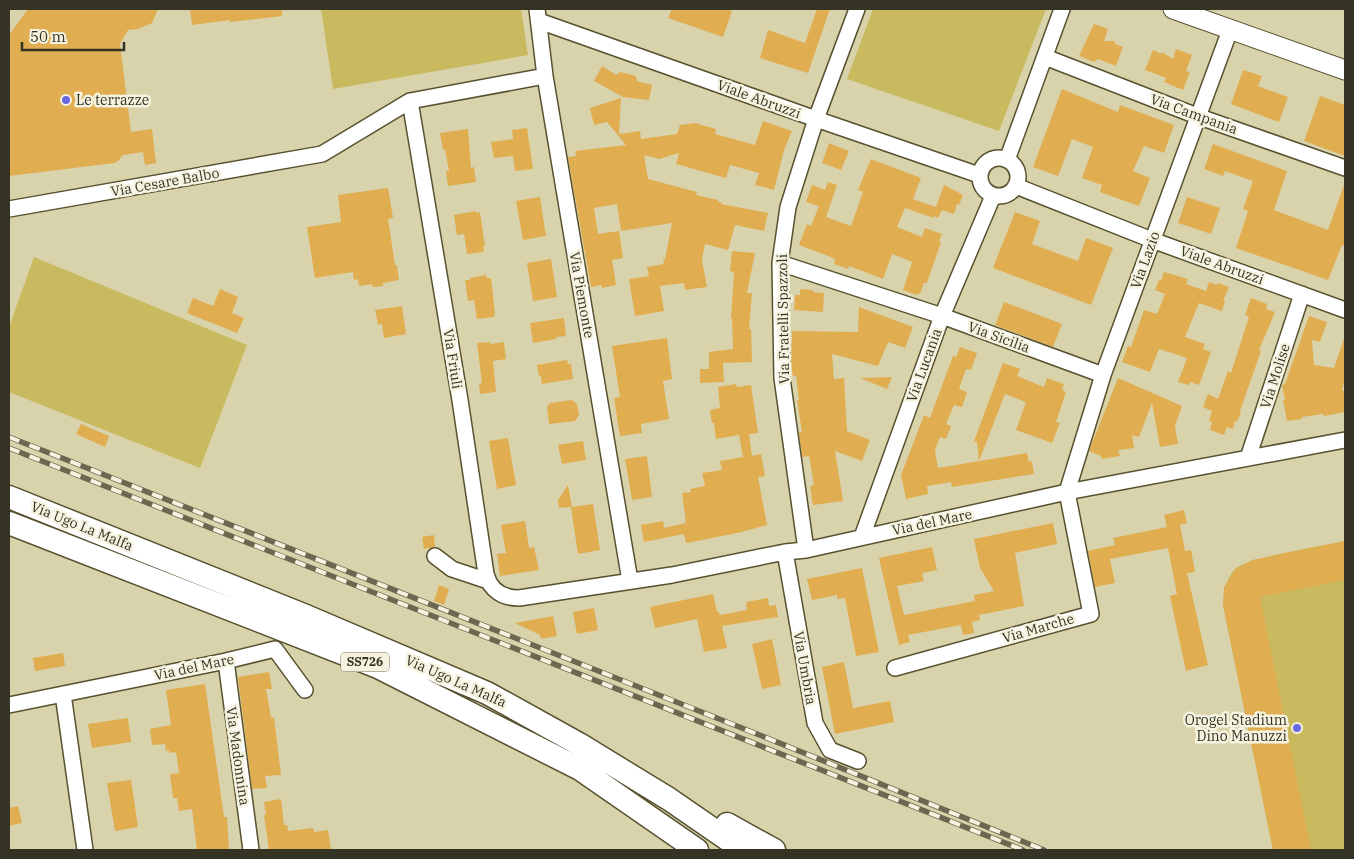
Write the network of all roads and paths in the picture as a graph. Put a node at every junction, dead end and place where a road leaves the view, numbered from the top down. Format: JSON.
{"nodes":[{"id":1,"x":856,"y":9,"type":"edge"},
{"id":2,"x":1062,"y":9,"type":"edge"},
{"id":3,"x":1173,"y":9,"type":"edge"},
{"id":4,"x":538,"y":15,"type":"edge"},
{"id":5,"x":1230,"y":30,"type":"junction"},
{"id":6,"x":1045,"y":57,"type":"junction"},
{"id":7,"x":1345,"y":70,"type":"edge"},
{"id":8,"x":545,"y":76,"type":"junction"},
{"id":9,"x":410,"y":101,"type":"junction"},
{"id":10,"x":1197,"y":116,"type":"junction"},
{"id":11,"x":816,"y":119,"type":"junction"},
{"id":12,"x":1007,"y":160,"type":"junction"},
{"id":13,"x":1345,"y":168,"type":"edge"},
{"id":14,"x":979,"y":175,"type":"junction"},
{"id":15,"x":1016,"y":186,"type":"junction"},
{"id":16,"x":993,"y":196,"type":"junction"},
{"id":17,"x":9,"y":209,"type":"edge"},
{"id":18,"x":1152,"y":240,"type":"junction"},
{"id":19,"x":780,"y":263,"type":"junction"},
{"id":20,"x":1302,"y":294,"type":"junction"},
{"id":21,"x":1345,"y":310,"type":"edge"},
{"id":22,"x":942,"y":316,"type":"junction"},
{"id":23,"x":1103,"y":375,"type":"junction"},
{"id":24,"x":1345,"y":440,"type":"edge"},
{"id":25,"x":1248,"y":458,"type":"junction"},
{"id":26,"x":1067,"y":492,"type":"junction"},
{"id":27,"x":9,"y":497,"type":"edge"},
{"id":28,"x":9,"y":523,"type":"edge"},
{"id":29,"x":862,"y":537,"type":"junction"},
{"id":30,"x":806,"y":550,"type":"junction"},
{"id":31,"x":785,"y":552,"type":"junction"},
{"id":32,"x":435,"y":556,"type":"dead end"},
{"id":33,"x":488,"y":581,"type":"junction"},
{"id":34,"x":630,"y":581,"type":"junction"},
{"id":35,"x":226,"y":661,"type":"junction"},
{"id":36,"x":896,"y":668,"type":"dead end"},
{"id":37,"x":305,"y":690,"type":"dead end"},
{"id":38,"x":63,"y":694,"type":"junction"},
{"id":39,"x":9,"y":704,"type":"edge"},
{"id":40,"x":858,"y":761,"type":"dead end"},
{"id":41,"x":669,"y":799,"type":"junction"},
{"id":42,"x":85,"y":850,"type":"edge"},
{"id":43,"x":251,"y":850,"type":"edge"},
{"id":44,"x":698,"y":850,"type":"edge"},
{"id":45,"x":743,"y":850,"type":"edge"},
{"id":46,"x":774,"y":850,"type":"edge"}],
"edges":[{"from":1,"to":11,"type":"street","name":"Via Fratelli Spazzoli"},
{"from":2,"to":6,"type":"street"},
{"from":3,"to":5,"type":"main road"},
{"from":4,"to":8,"type":"street","name":"Via Piemonte"},
{"from":4,"to":11,"type":"street","name":"Viale Abruzzi"},
{"from":5,"to":7,"type":"main road"},
{"from":5,"to":10,"type":"street","name":"Via Lazio"},
{"from":6,"to":10,"type":"street","name":"Via Campania"},
{"from":6,"to":12,"type":"street"},
{"from":8,"to":9,"type":"street"},
{"from":8,"to":34,"type":"street","name":"Via Piemonte"},
{"from":9,"to":17,"type":"street","name":"Via Cesare Balbo"},
{"from":9,"to":33,"type":"street","name":"Via Friuli"},
{"from":10,"to":13,"type":"street","name":"Via Campania"},
{"from":10,"to":18,"type":"street","name":"Via Lazio"},
{"from":11,"to":14,"type":"street","name":"Viale Abruzzi"},
{"from":11,"to":19,"type":"street","name":"Via Fratelli Spazzoli"},
{"from":12,"to":14,"type":"street"},
{"from":12,"to":15,"type":"street"},
{"from":14,"to":16,"type":"street"},
{"from":15,"to":16,"type":"street"},
{"from":15,"to":18,"type":"street","name":"Viale Abruzzi"},
{"from":16,"to":22,"type":"street","name":"Via Lucania"},
{"from":18,"to":20,"type":"street","name":"Viale Abruzzi"},
{"from":18,"to":23,"type":"street","name":"Via Lazio"},
{"from":19,"to":22,"type":"street","name":"Via Sicilia"},
{"from":19,"to":30,"type":"street","name":"Via Fratelli Spazzoli"},
{"from":20,"to":21,"type":"street","name":"Viale Abruzzi"},
{"from":20,"to":25,"type":"street","name":"Via Molise"},
{"from":22,"to":23,"type":"street","name":"Via Sicilia"},
{"from":22,"to":29,"type":"street","name":"Via Lucania"},
{"from":23,"to":26,"type":"street","name":"Via Lazio"},
{"from":24,"to":25,"type":"street","name":"Via del Mare"},
{"from":25,"to":26,"type":"street","name":"Via del Mare"},
{"from":26,"to":29,"type":"street","name":"Via del Mare"},
{"from":26,"to":36,"type":"street","name":"Via Marche"},
{"from":27,"to":41,"type":"highway","name":"Via Ugo La Malfa","number":"SS726"},
{"from":28,"to":44,"type":"highway","name":"Via Ugo La Malfa","number":"SS726"},
{"from":29,"to":30,"type":"street","name":"Via del Mare"},
{"from":30,"to":31,"type":"street","name":"Via del Mare"},
{"from":31,"to":34,"type":"street","name":"Via del Mare"},
{"from":31,"to":40,"type":"street","name":"Via Umbria"},
{"from":32,"to":33,"type":"street"},
{"from":33,"to":34,"type":"street","name":"Via del Mare"},
{"from":35,"to":37,"type":"street","name":"Via del Mare"},
{"from":35,"to":38,"type":"street","name":"Via del Mare"},
{"from":35,"to":43,"type":"street","name":"Via Madonnina"},
{"from":38,"to":39,"type":"street","name":"Via del Mare"},
{"from":38,"to":42,"type":"street"},
{"from":41,"to":45,"type":"highway","name":"Via Ugo La Malfa","number":"SS726"},
{"from":41,"to":46,"type":"highway"}]}
